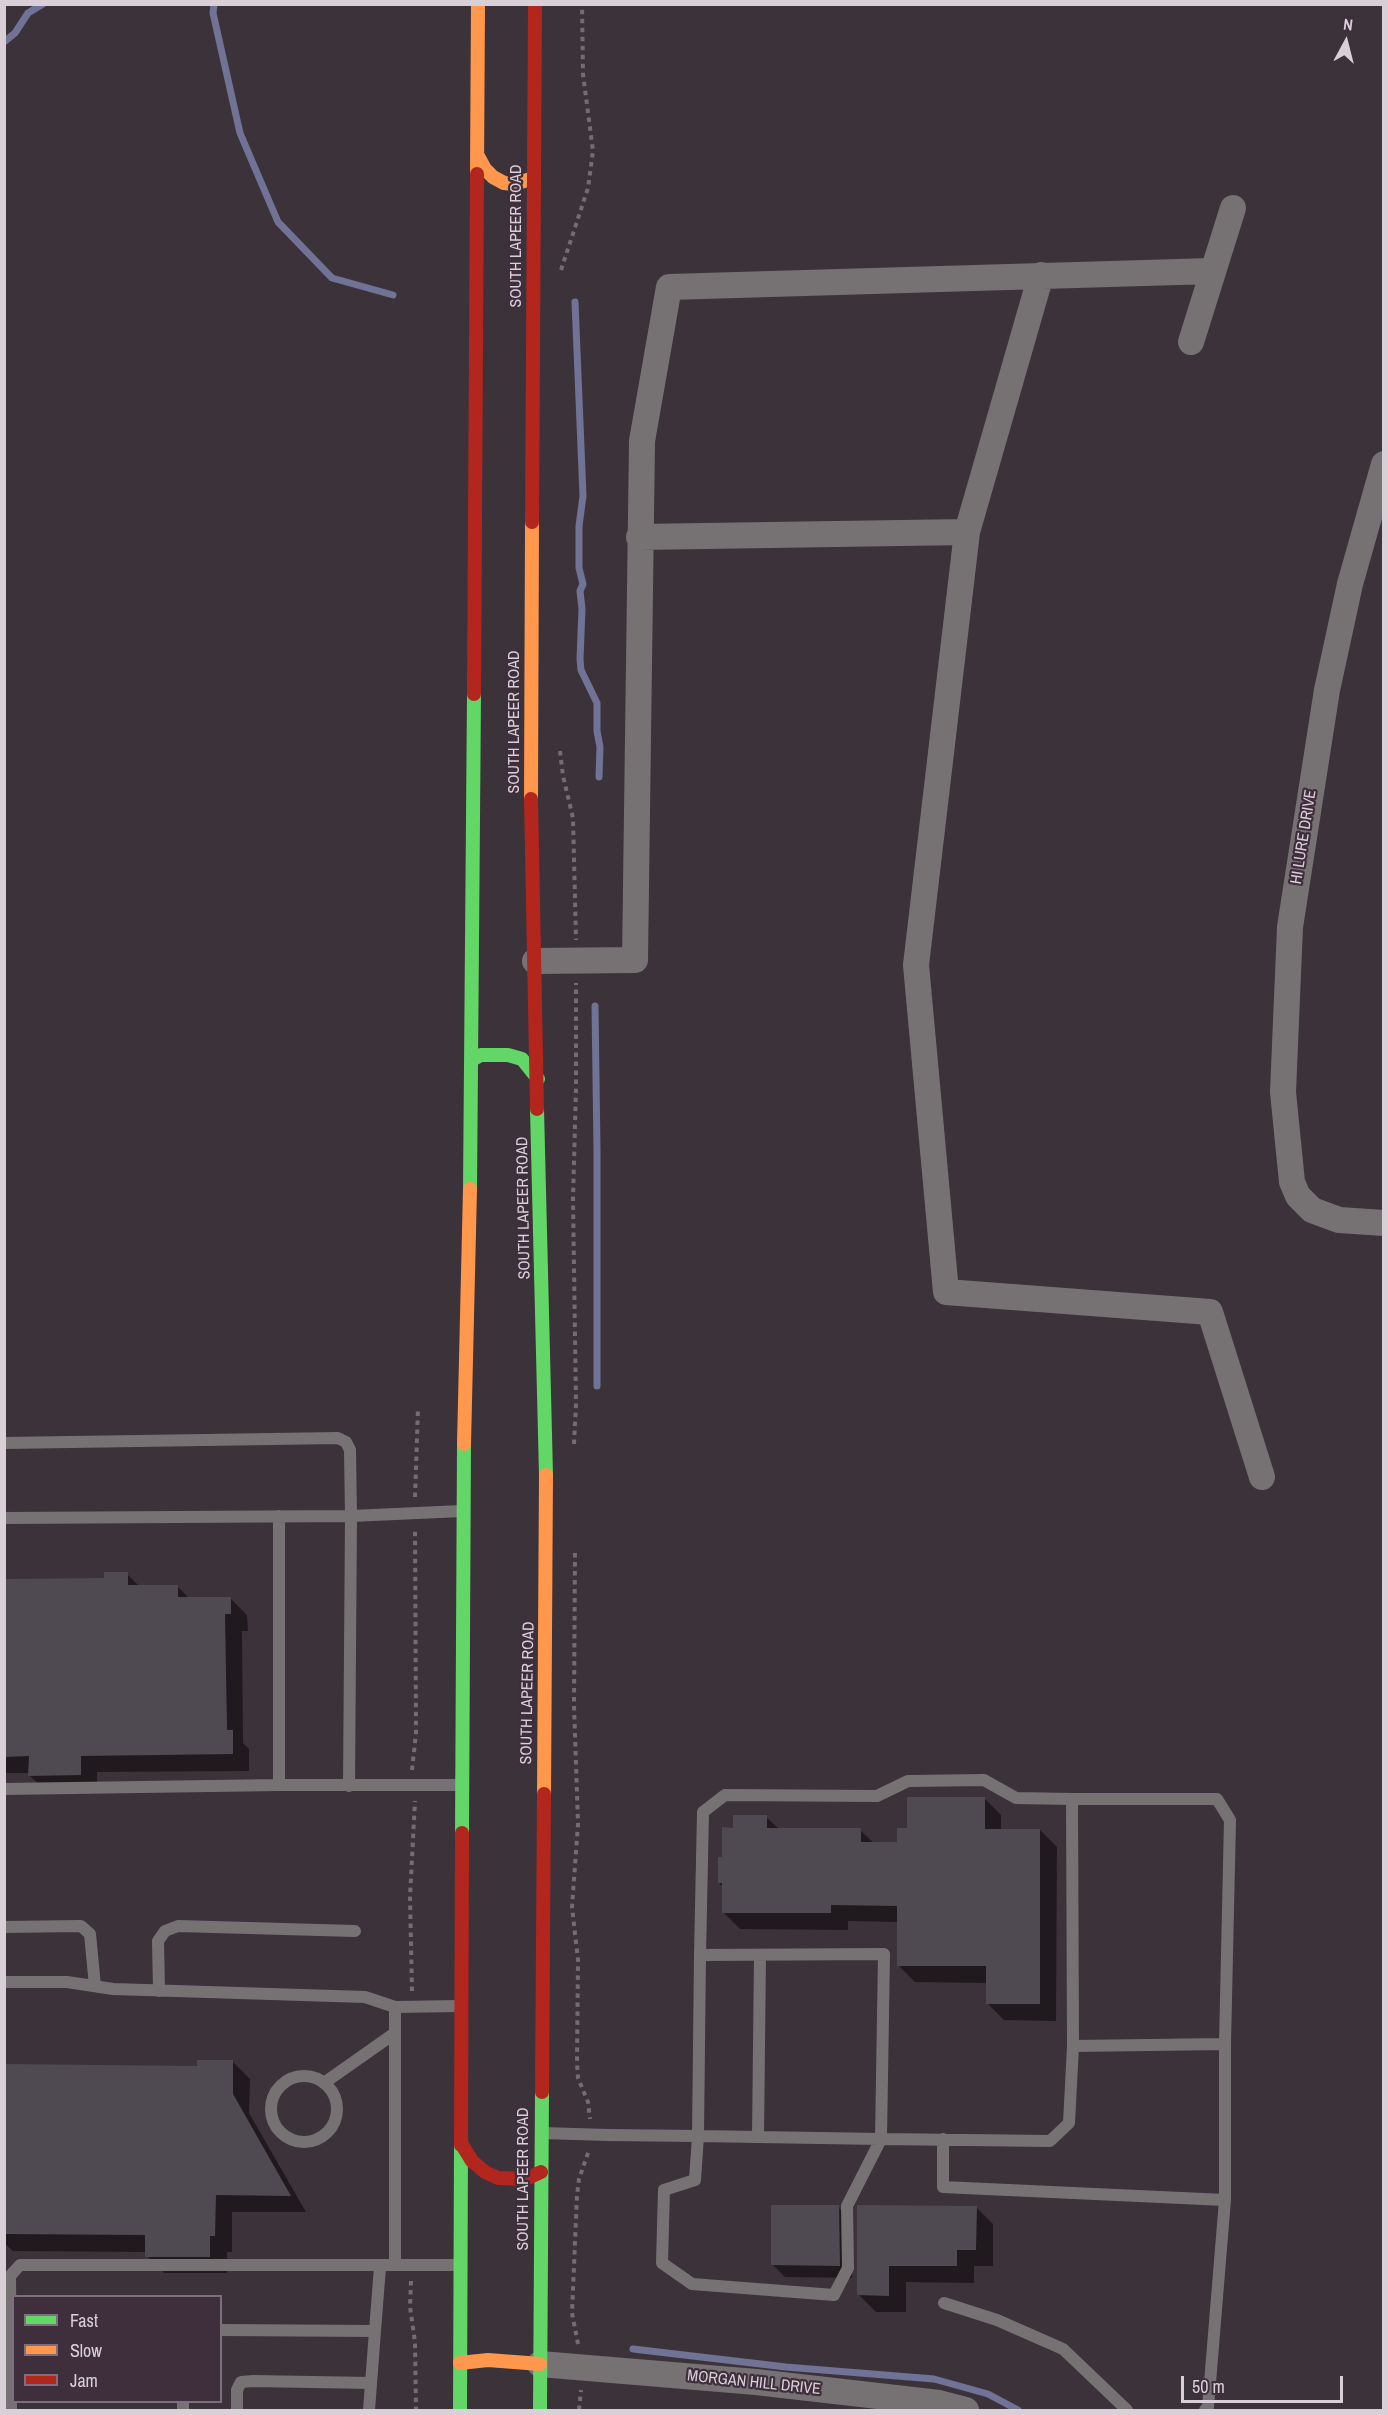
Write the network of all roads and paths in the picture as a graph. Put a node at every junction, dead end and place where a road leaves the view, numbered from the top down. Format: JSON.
{"nodes":[{"id":1,"x":478,"y":4,"type":"edge"},
{"id":2,"x":535,"y":4,"type":"edge"},
{"id":3,"x":582,"y":4,"type":"edge"},
{"id":4,"x":478,"y":156,"type":"junction"},
{"id":5,"x":534,"y":178,"type":"junction"},
{"id":6,"x":588,"y":188,"type":"dead end"},
{"id":7,"x":1233,"y":208,"type":"dead end"},
{"id":8,"x":1212,"y":271,"type":"junction"},
{"id":9,"x":1041,"y":275,"type":"junction"},
{"id":10,"x":1191,"y":342,"type":"dead end"},
{"id":11,"x":1383,"y":464,"type":"edge"},
{"id":12,"x":966,"y":532,"type":"junction"},
{"id":13,"x":639,"y":537,"type":"junction"},
{"id":14,"x":573,"y":818,"type":"dead end"},
{"id":15,"x":576,"y":960,"type":"junction"},
{"id":16,"x":535,"y":961,"type":"junction"},
{"id":17,"x":471,"y":1060,"type":"junction"},
{"id":18,"x":538,"y":1079,"type":"junction"},
{"id":19,"x":1383,"y":1223,"type":"edge"},
{"id":20,"x":418,"y":1408,"type":"dead end"},
{"id":21,"x":4,"y":1443,"type":"edge"},
{"id":22,"x":574,"y":1452,"type":"dead end"},
{"id":23,"x":1262,"y":1477,"type":"dead end"},
{"id":24,"x":464,"y":1511,"type":"junction"},
{"id":25,"x":415,"y":1512,"type":"junction"},
{"id":26,"x":279,"y":1516,"type":"junction"},
{"id":27,"x":351,"y":1516,"type":"junction"},
{"id":28,"x":4,"y":1518,"type":"edge"},
{"id":29,"x":575,"y":1550,"type":"dead end"},
{"id":30,"x":279,"y":1785,"type":"junction"},
{"id":31,"x":464,"y":1785,"type":"junction"},
{"id":32,"x":350,"y":1786,"type":"junction"},
{"id":33,"x":414,"y":1786,"type":"junction"},
{"id":34,"x":4,"y":1789,"type":"edge"},
{"id":35,"x":1072,"y":1799,"type":"junction"},
{"id":36,"x":4,"y":1927,"type":"edge"},
{"id":37,"x":355,"y":1931,"type":"dead end"},
{"id":38,"x":700,"y":1955,"type":"junction"},
{"id":39,"x":760,"y":1955,"type":"junction"},
{"id":40,"x":4,"y":1982,"type":"edge"},
{"id":41,"x":94,"y":1986,"type":"junction"},
{"id":42,"x":159,"y":1991,"type":"junction"},
{"id":43,"x":463,"y":2006,"type":"junction"},
{"id":44,"x":395,"y":2007,"type":"junction"},
{"id":45,"x":412,"y":2007,"type":"junction"},
{"id":46,"x":395,"y":2033,"type":"junction"},
{"id":47,"x":1225,"y":2044,"type":"junction"},
{"id":48,"x":1073,"y":2046,"type":"junction"},
{"id":49,"x":324,"y":2083,"type":"junction"},
{"id":50,"x":541,"y":2133,"type":"junction"},
{"id":51,"x":590,"y":2134,"type":"junction"},
{"id":52,"x":698,"y":2136,"type":"junction"},
{"id":53,"x":758,"y":2137,"type":"junction"},
{"id":54,"x":882,"y":2139,"type":"junction"},
{"id":55,"x":943,"y":2139,"type":"junction"},
{"id":56,"x":461,"y":2143,"type":"junction"},
{"id":57,"x":541,"y":2172,"type":"junction"},
{"id":58,"x":1225,"y":2200,"type":"junction"},
{"id":59,"x":4,"y":2264,"type":"edge"},
{"id":60,"x":20,"y":2265,"type":"junction"},
{"id":61,"x":396,"y":2265,"type":"junction"},
{"id":62,"x":411,"y":2265,"type":"junction"},
{"id":63,"x":461,"y":2265,"type":"junction"},
{"id":64,"x":380,"y":2267,"type":"junction"},
{"id":65,"x":944,"y":2303,"type":"dead end"},
{"id":66,"x":12,"y":2329,"type":"edge"},
{"id":67,"x":222,"y":2330,"type":"edge"},
{"id":68,"x":375,"y":2331,"type":"junction"},
{"id":69,"x":578,"y":2342,"type":"dead end"},
{"id":70,"x":460,"y":2363,"type":"junction"},
{"id":71,"x":540,"y":2364,"type":"junction"},
{"id":72,"x":370,"y":2383,"type":"junction"},
{"id":73,"x":581,"y":2388,"type":"dead end"},
{"id":74,"x":11,"y":2410,"type":"edge"},
{"id":75,"x":237,"y":2410,"type":"edge"},
{"id":76,"x":369,"y":2410,"type":"edge"},
{"id":77,"x":416,"y":2410,"type":"edge"},
{"id":78,"x":460,"y":2410,"type":"edge"},
{"id":79,"x":540,"y":2410,"type":"edge"},
{"id":80,"x":579,"y":2410,"type":"edge"},
{"id":81,"x":966,"y":2410,"type":"edge"},
{"id":82,"x":1127,"y":2410,"type":"edge"},
{"id":83,"x":1205,"y":2410,"type":"edge"}],
"edges":[{"from":1,"to":4,"type":"main road"},
{"from":2,"to":5,"type":"main road","name":"SOUTH LAPEER ROAD"},
{"from":3,"to":6,"type":"path"},
{"from":4,"to":5,"type":"main road"},
{"from":4,"to":17,"type":"main road"},
{"from":5,"to":16,"type":"main road","name":"SOUTH LAPEER ROAD"},
{"from":7,"to":8,"type":"street"},
{"from":8,"to":9,"type":"street"},
{"from":8,"to":10,"type":"street"},
{"from":9,"to":12,"type":"street"},
{"from":9,"to":13,"type":"street"},
{"from":11,"to":19,"type":"street","name":"HI LURE DRIVE"},
{"from":12,"to":13,"type":"street"},
{"from":12,"to":23,"type":"street"},
{"from":13,"to":15,"type":"street"},
{"from":14,"to":15,"type":"path"},
{"from":15,"to":16,"type":"street"},
{"from":15,"to":22,"type":"path"},
{"from":16,"to":18,"type":"main road","name":"SOUTH LAPEER ROAD"},
{"from":17,"to":18,"type":"main road"},
{"from":17,"to":24,"type":"main road"},
{"from":18,"to":50,"type":"main road","name":"SOUTH LAPEER ROAD"},
{"from":20,"to":25,"type":"path"},
{"from":21,"to":27,"type":"lane"},
{"from":24,"to":25,"type":"lane"},
{"from":24,"to":31,"type":"main road"},
{"from":25,"to":27,"type":"lane"},
{"from":25,"to":33,"type":"path"},
{"from":26,"to":27,"type":"lane"},
{"from":26,"to":28,"type":"lane"},
{"from":26,"to":30,"type":"lane"},
{"from":27,"to":32,"type":"lane"},
{"from":29,"to":51,"type":"path"},
{"from":30,"to":32,"type":"lane"},
{"from":30,"to":34,"type":"lane"},
{"from":31,"to":33,"type":"lane"},
{"from":31,"to":43,"type":"main road"},
{"from":32,"to":33,"type":"lane"},
{"from":33,"to":45,"type":"path"},
{"from":35,"to":38,"type":"lane"},
{"from":35,"to":47,"type":"lane"},
{"from":35,"to":48,"type":"lane"},
{"from":36,"to":41,"type":"lane"},
{"from":37,"to":42,"type":"lane"},
{"from":38,"to":39,"type":"lane"},
{"from":38,"to":52,"type":"lane"},
{"from":39,"to":53,"type":"lane"},
{"from":39,"to":54,"type":"lane"},
{"from":40,"to":41,"type":"lane"},
{"from":41,"to":42,"type":"lane"},
{"from":42,"to":44,"type":"lane"},
{"from":43,"to":45,"type":"lane"},
{"from":43,"to":56,"type":"main road"},
{"from":44,"to":45,"type":"lane"},
{"from":44,"to":46,"type":"lane"},
{"from":46,"to":49,"type":"lane"},
{"from":46,"to":61,"type":"lane"},
{"from":47,"to":48,"type":"lane"},
{"from":47,"to":58,"type":"lane"},
{"from":48,"to":55,"type":"lane"},
{"from":49,"to":49,"type":"lane"},
{"from":50,"to":51,"type":"lane"},
{"from":50,"to":57,"type":"main road","name":"SOUTH LAPEER ROAD"},
{"from":51,"to":52,"type":"lane"},
{"from":51,"to":69,"type":"path"},
{"from":52,"to":53,"type":"lane"},
{"from":52,"to":54,"type":"lane"},
{"from":53,"to":54,"type":"lane"},
{"from":54,"to":55,"type":"lane"},
{"from":55,"to":58,"type":"lane"},
{"from":56,"to":57,"type":"main road"},
{"from":56,"to":63,"type":"main road"},
{"from":57,"to":71,"type":"main road","name":"SOUTH LAPEER ROAD"},
{"from":58,"to":83,"type":"lane"},
{"from":59,"to":60,"type":"lane"},
{"from":60,"to":64,"type":"lane"},
{"from":60,"to":66,"type":"lane"},
{"from":61,"to":62,"type":"lane"},
{"from":61,"to":64,"type":"lane"},
{"from":62,"to":63,"type":"lane"},
{"from":62,"to":77,"type":"path"},
{"from":63,"to":70,"type":"main road"},
{"from":64,"to":68,"type":"lane"},
{"from":65,"to":82,"type":"lane"},
{"from":66,"to":74,"type":"lane"},
{"from":67,"to":68,"type":"lane"},
{"from":68,"to":72,"type":"lane"},
{"from":70,"to":71,"type":"main road"},
{"from":70,"to":78,"type":"main road"},
{"from":71,"to":79,"type":"main road","name":"SOUTH LAPEER ROAD"},
{"from":71,"to":81,"type":"street","name":"MORGAN HILL DRIVE"},
{"from":72,"to":75,"type":"lane"},
{"from":72,"to":76,"type":"lane"},
{"from":73,"to":80,"type":"path"}]}
